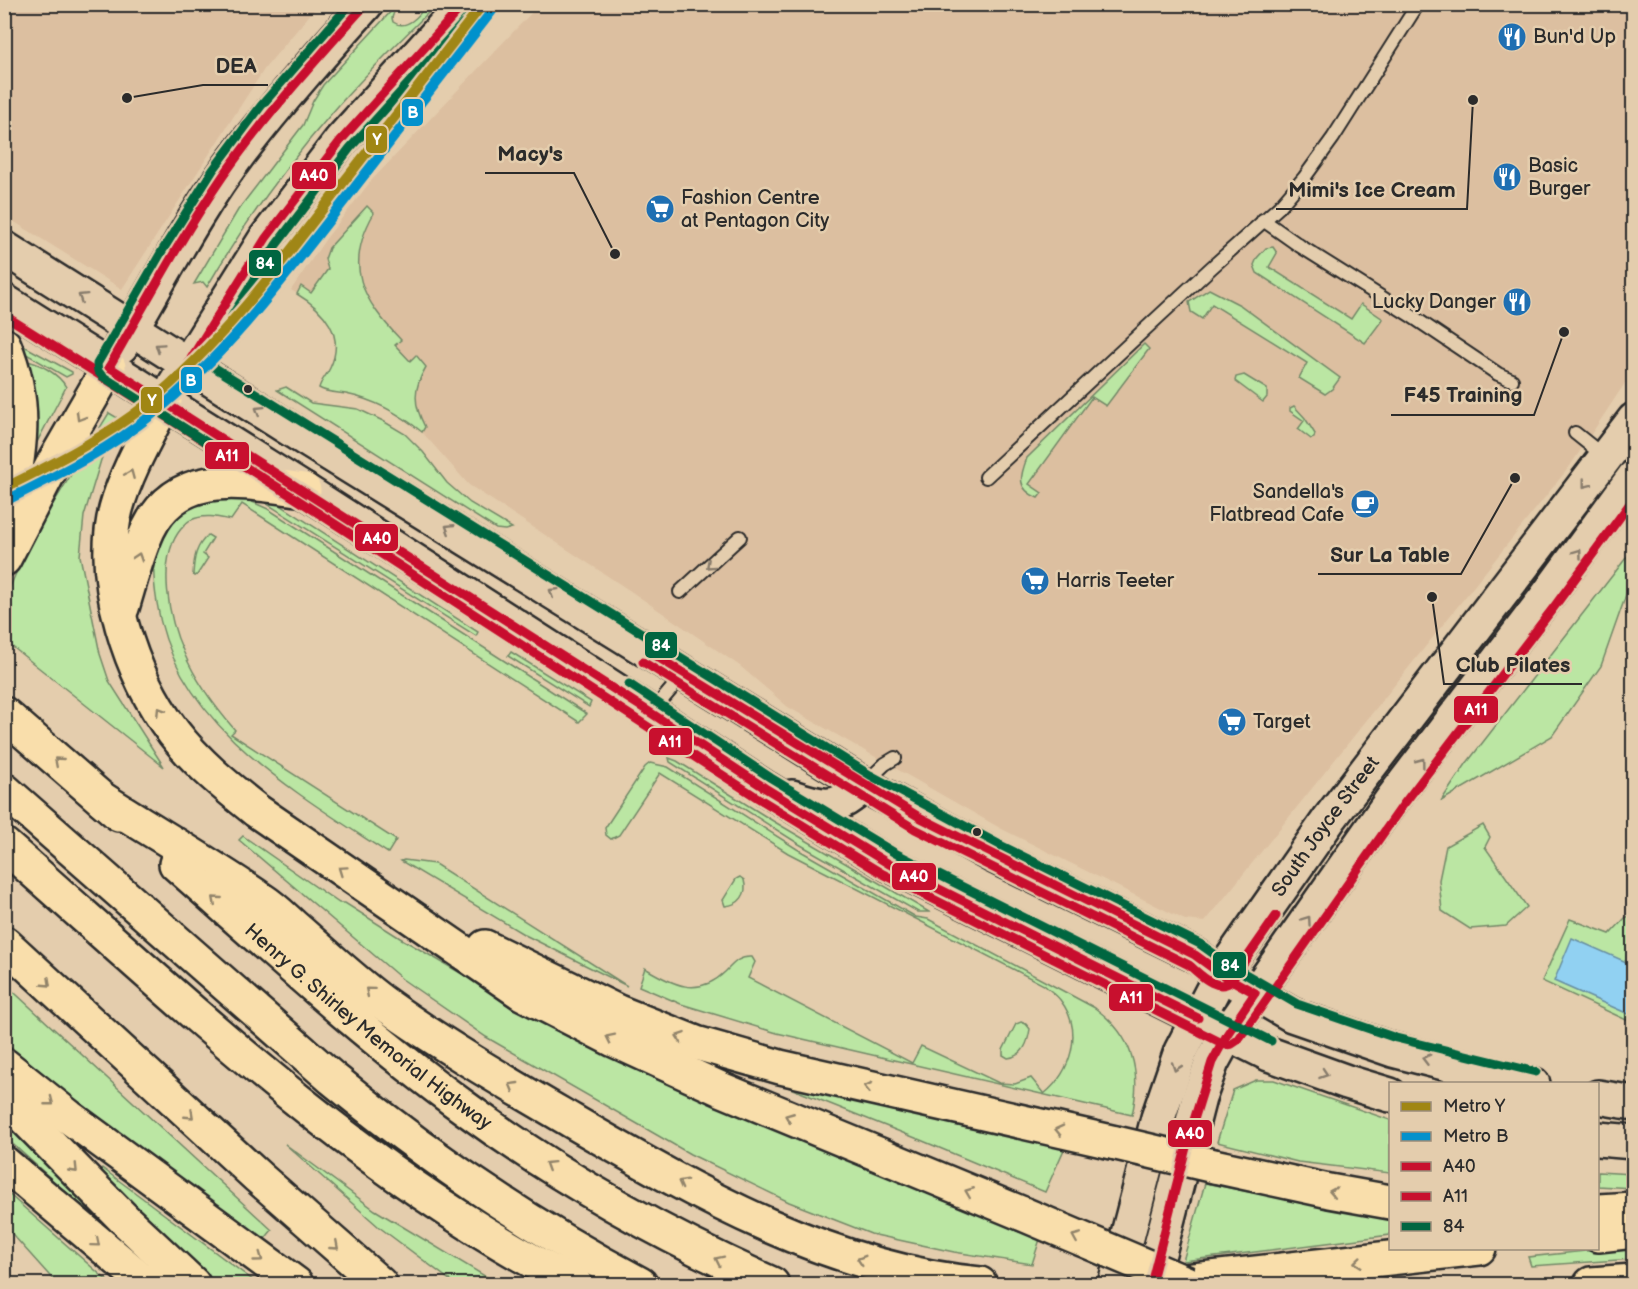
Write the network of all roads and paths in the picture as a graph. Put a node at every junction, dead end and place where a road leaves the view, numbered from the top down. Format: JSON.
{"nodes":[{"id":1,"x":366,"y":4,"type":"edge"},
{"id":2,"x":464,"y":4,"type":"edge"},
{"id":3,"x":1418,"y":4,"type":"edge"},
{"id":4,"x":1263,"y":220,"type":"junction"},
{"id":5,"x":4,"y":249,"type":"edge"},
{"id":6,"x":4,"y":301,"type":"edge"},
{"id":7,"x":132,"y":328,"type":"junction"},
{"id":8,"x":4,"y":345,"type":"edge"},
{"id":9,"x":187,"y":365,"type":"junction"},
{"id":10,"x":109,"y":366,"type":"junction"},
{"id":11,"x":1512,"y":380,"type":"dead end"},
{"id":12,"x":165,"y":401,"type":"junction"},
{"id":13,"x":1634,"y":420,"type":"edge"},
{"id":14,"x":1575,"y":433,"type":"dead end"},
{"id":15,"x":1622,"y":469,"type":"edge"},
{"id":16,"x":986,"y":477,"type":"dead end"},
{"id":17,"x":304,"y":490,"type":"junction"},
{"id":18,"x":4,"y":530,"type":"edge"},
{"id":19,"x":740,"y":537,"type":"dead end"},
{"id":20,"x":4,"y":560,"type":"edge"},
{"id":21,"x":680,"y":592,"type":"dead end"},
{"id":22,"x":120,"y":613,"type":"junction"},
{"id":23,"x":684,"y":674,"type":"junction"},
{"id":24,"x":651,"y":713,"type":"junction"},
{"id":25,"x":4,"y":714,"type":"edge"},
{"id":26,"x":896,"y":758,"type":"dead end"},
{"id":27,"x":864,"y":784,"type":"junction"},
{"id":28,"x":1380,"y":784,"type":"junction"},
{"id":29,"x":765,"y":789,"type":"junction"},
{"id":30,"x":4,"y":790,"type":"edge"},
{"id":31,"x":102,"y":799,"type":"junction"},
{"id":32,"x":4,"y":845,"type":"edge"},
{"id":33,"x":391,"y":902,"type":"junction"},
{"id":34,"x":4,"y":943,"type":"edge"},
{"id":35,"x":1221,"y":974,"type":"junction"},
{"id":36,"x":1255,"y":993,"type":"junction"},
{"id":37,"x":1198,"y":1017,"type":"junction"},
{"id":38,"x":1228,"y":1033,"type":"junction"},
{"id":39,"x":4,"y":1065,"type":"edge"},
{"id":40,"x":1528,"y":1082,"type":"edge"},
{"id":41,"x":1389,"y":1095,"type":"edge"},
{"id":42,"x":4,"y":1097,"type":"edge"},
{"id":43,"x":1599,"y":1097,"type":"edge"},
{"id":44,"x":1634,"y":1103,"type":"edge"},
{"id":45,"x":1599,"y":1139,"type":"edge"},
{"id":46,"x":1634,"y":1142,"type":"edge"},
{"id":47,"x":4,"y":1163,"type":"edge"},
{"id":48,"x":1389,"y":1202,"type":"edge"},
{"id":49,"x":1634,"y":1209,"type":"edge"},
{"id":50,"x":1599,"y":1211,"type":"edge"},
{"id":51,"x":1634,"y":1231,"type":"edge"},
{"id":52,"x":1599,"y":1235,"type":"edge"},
{"id":53,"x":1462,"y":1250,"type":"edge"},
{"id":54,"x":1634,"y":1281,"type":"edge"},
{"id":55,"x":147,"y":1284,"type":"edge"},
{"id":56,"x":193,"y":1284,"type":"edge"},
{"id":57,"x":296,"y":1284,"type":"edge"},
{"id":58,"x":380,"y":1284,"type":"edge"},
{"id":59,"x":575,"y":1284,"type":"edge"},
{"id":60,"x":640,"y":1284,"type":"edge"},
{"id":61,"x":772,"y":1284,"type":"edge"},
{"id":62,"x":980,"y":1284,"type":"edge"},
{"id":63,"x":1115,"y":1284,"type":"edge"},
{"id":64,"x":1167,"y":1284,"type":"edge"},
{"id":65,"x":1591,"y":1284,"type":"edge"}],
"edges":[{"from":1,"to":7,"type":"main road"},
{"from":2,"to":9,"type":"main road"},
{"from":3,"to":4,"type":"lane"},
{"from":4,"to":11,"type":"lane"},
{"from":4,"to":16,"type":"lane"},
{"from":7,"to":5,"type":"main road","one_way":true},
{"from":6,"to":10,"type":"main road"},
{"from":9,"to":7,"type":"main road","one_way":true},
{"from":7,"to":10,"type":"main road"},
{"from":8,"to":18,"type":"highway"},
{"from":9,"to":12,"type":"main road"},
{"from":23,"to":9,"type":"main road","one_way":true},
{"from":10,"to":12,"type":"main road"},
{"from":10,"to":20,"type":"highway","one_way":true},
{"from":12,"to":17,"type":"main road"},
{"from":22,"to":12,"type":"highway","one_way":true},
{"from":13,"to":15,"type":"main road","name":"South Joyce Street"},
{"from":14,"to":15,"type":"lane"},
{"from":15,"to":28,"type":"main road","name":"South Joyce Street"},
{"from":22,"to":17,"type":"highway","one_way":true},
{"from":17,"to":24,"type":"main road"},
{"from":19,"to":21,"type":"lane","one_way":true},
{"from":33,"to":22,"type":"highway","one_way":true},
{"from":23,"to":24,"type":"lane"},
{"from":23,"to":27,"type":"main road"},
{"from":24,"to":29,"type":"main road"},
{"from":31,"to":25,"type":"highway","name":"Henry G. Shirley Memorial Highway","one_way":true},
{"from":26,"to":27,"type":"lane"},
{"from":27,"to":29,"type":"main road"},
{"from":27,"to":35,"type":"main road"},
{"from":28,"to":35,"type":"main road","name":"South Joyce Street"},
{"from":36,"to":28,"type":"main road","name":"South Joyce Street","one_way":true},
{"from":29,"to":37,"type":"main road"},
{"from":30,"to":60,"type":"highway"},
{"from":61,"to":31,"type":"highway","name":"Henry G. Shirley Memorial Highway","one_way":true},
{"from":62,"to":31,"type":"highway","one_way":true},
{"from":32,"to":59,"type":"highway"},
{"from":48,"to":33,"type":"highway","one_way":true,"bridge":true},
{"from":64,"to":33,"type":"highway","one_way":true,"bridge":true},
{"from":34,"to":58,"type":"highway","one_way":true},
{"from":35,"to":36,"type":"main road"},
{"from":35,"to":37,"type":"main road","name":"South Joyce Street"},
{"from":36,"to":38,"type":"main road","name":"South Joyce Street"},
{"from":40,"to":36,"type":"main road","one_way":true},
{"from":37,"to":38,"type":"main road"},
{"from":37,"to":63,"type":"main road","name":"South Joyce Street","one_way":true},
{"from":38,"to":41,"type":"main road","one_way":true},
{"from":38,"to":64,"type":"main road","name":"South Joyce Street"},
{"from":39,"to":57,"type":"highway","one_way":true},
{"from":42,"to":56,"type":"highway","one_way":true},
{"from":43,"to":44,"type":"main road"},
{"from":45,"to":46,"type":"main road"},
{"from":47,"to":55,"type":"highway","one_way":true},
{"from":49,"to":50,"type":"highway"},
{"from":51,"to":52,"type":"highway"},
{"from":53,"to":64,"type":"highway","one_way":true},
{"from":54,"to":65,"type":"highway"}]}
